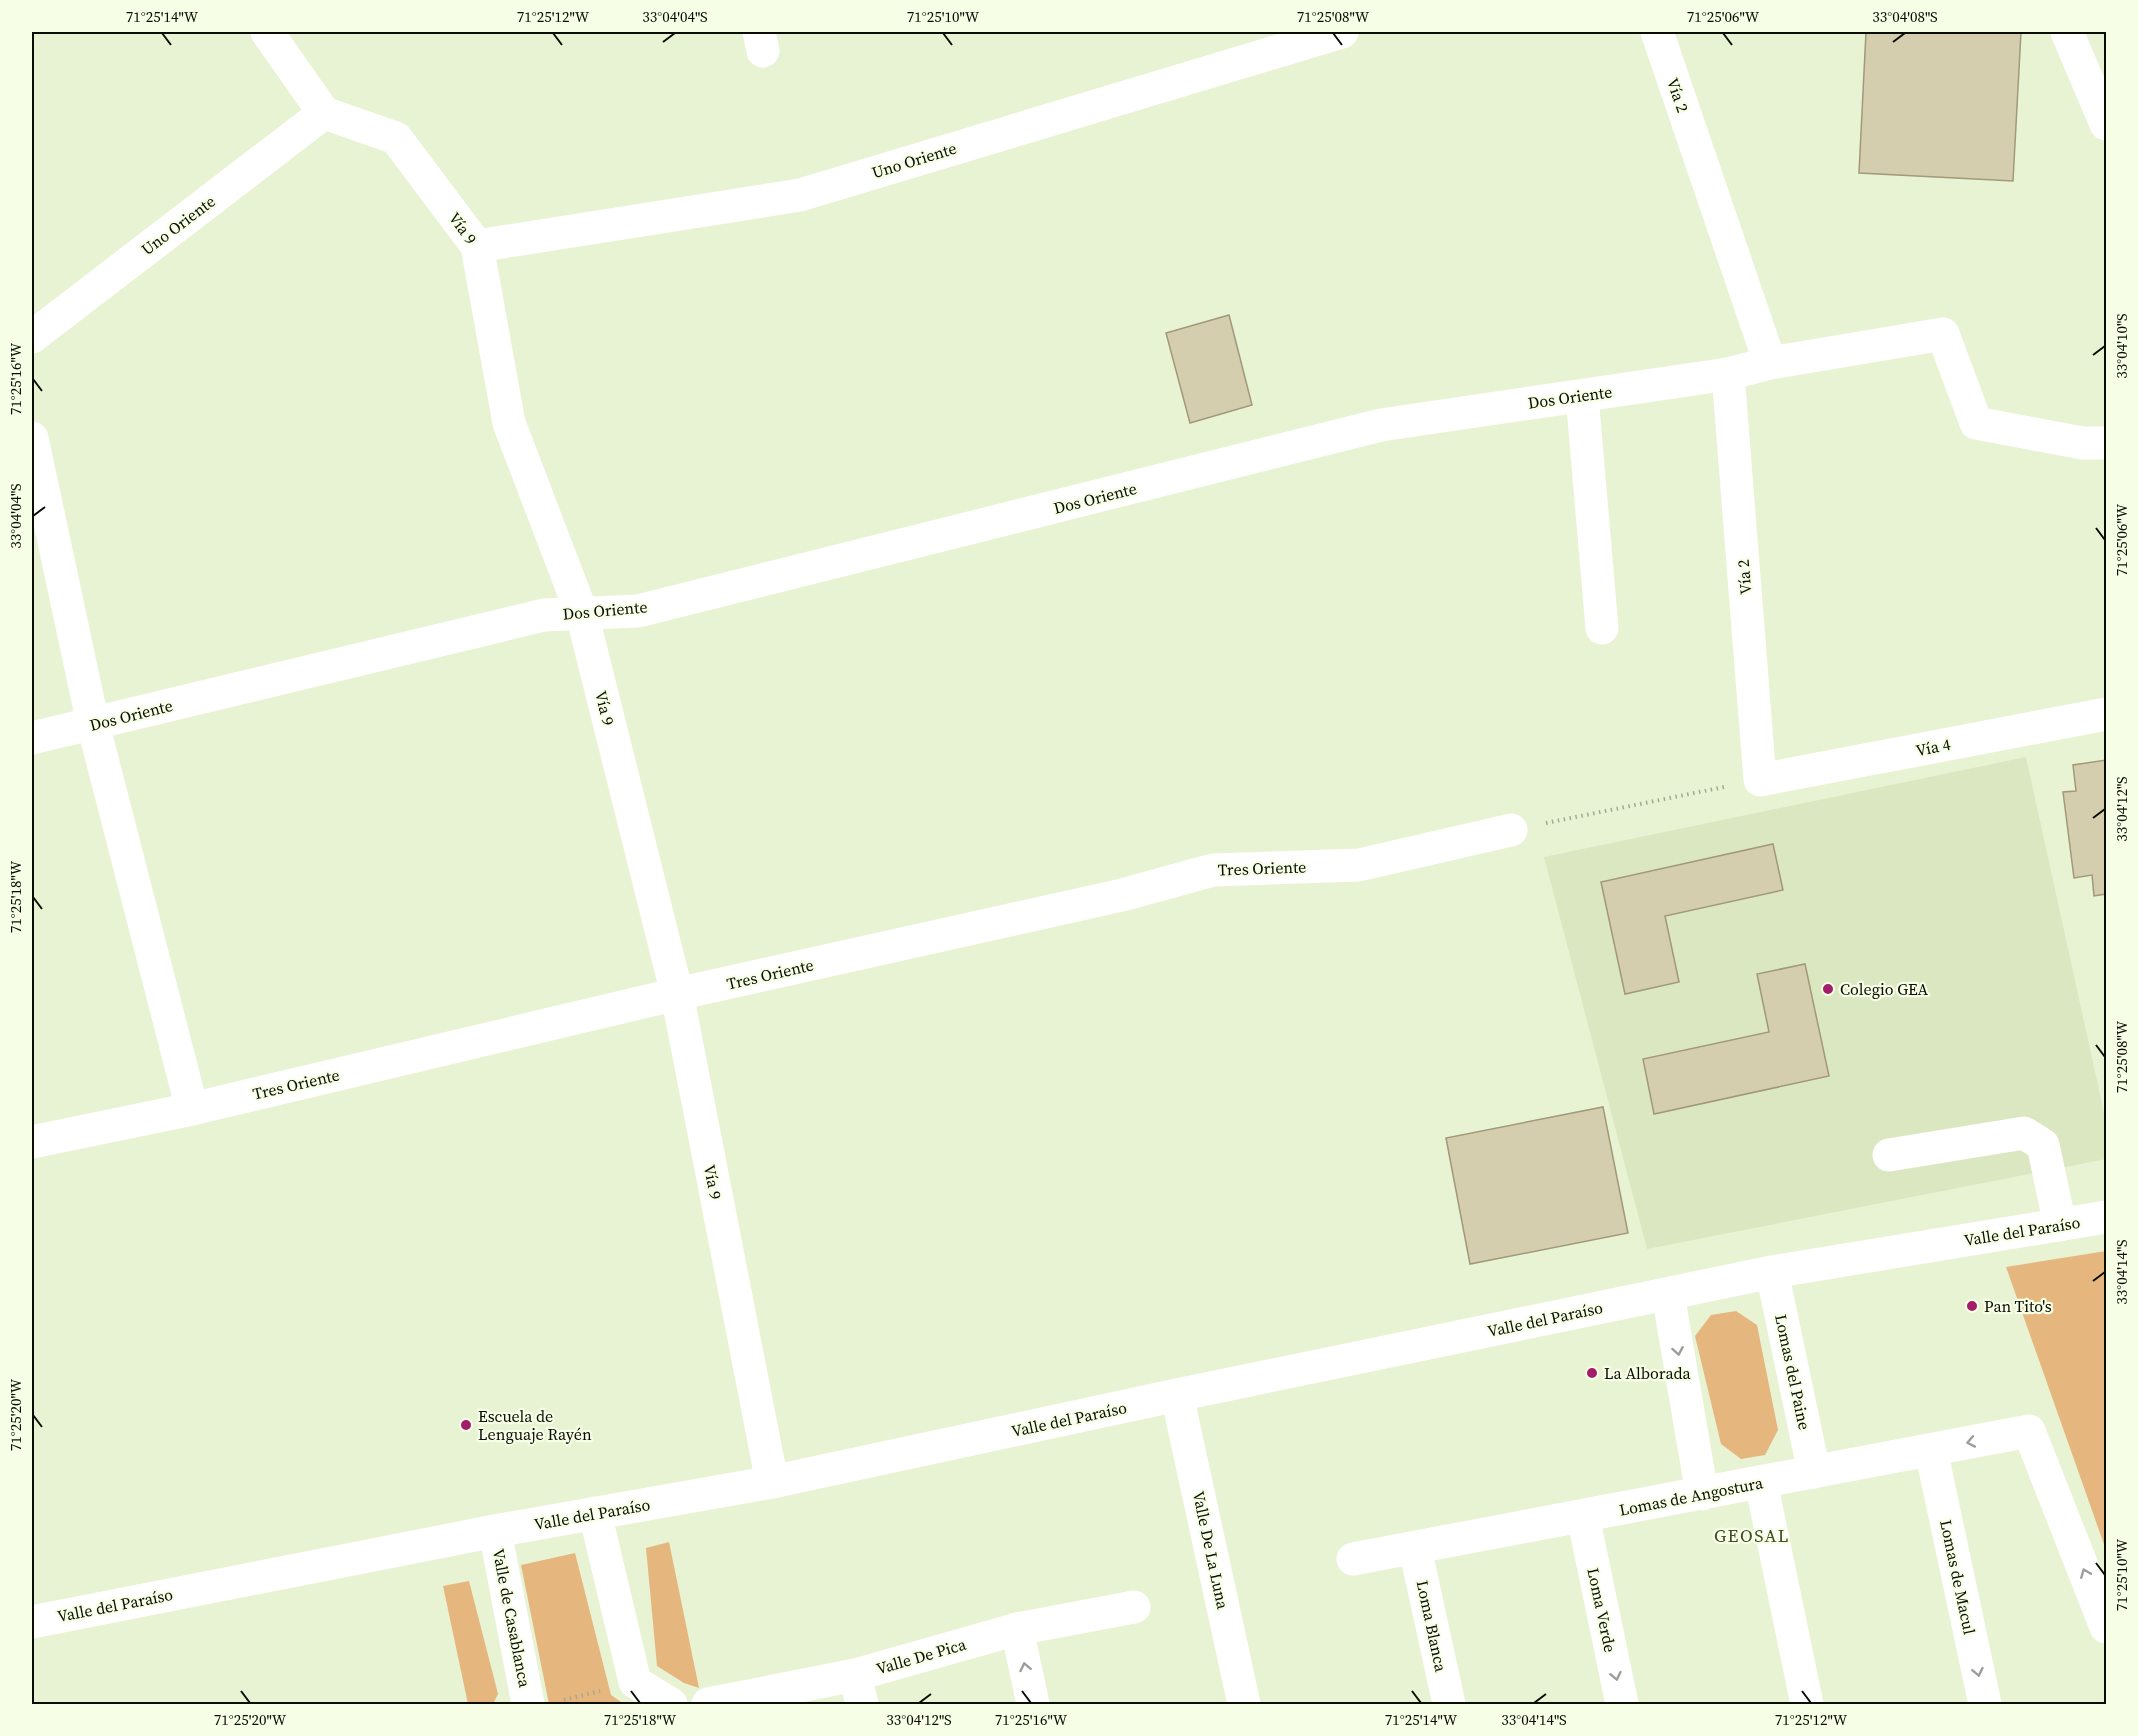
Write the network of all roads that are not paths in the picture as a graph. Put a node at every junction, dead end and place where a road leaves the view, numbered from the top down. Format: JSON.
{"nodes":[{"id":1,"x":267,"y":32,"type":"edge"},
{"id":2,"x":1342,"y":32,"type":"edge"},
{"id":3,"x":1657,"y":32,"type":"edge"},
{"id":4,"x":2067,"y":32,"type":"edge"},
{"id":5,"x":324,"y":113,"type":"junction"},
{"id":6,"x":2106,"y":124,"type":"edge"},
{"id":7,"x":477,"y":246,"type":"junction"},
{"id":8,"x":32,"y":336,"type":"edge"},
{"id":9,"x":1770,"y":363,"type":"junction"},
{"id":10,"x":1728,"y":374,"type":"junction"},
{"id":11,"x":1582,"y":396,"type":"junction"},
{"id":12,"x":32,"y":438,"type":"edge"},
{"id":13,"x":2106,"y":443,"type":"edge"},
{"id":14,"x":582,"y":614,"type":"junction"},
{"id":15,"x":1602,"y":627,"type":"dead end"},
{"id":16,"x":2106,"y":714,"type":"edge"},
{"id":17,"x":93,"y":724,"type":"junction"},
{"id":18,"x":32,"y":738,"type":"edge"},
{"id":19,"x":1760,"y":780,"type":"joint"},
{"id":20,"x":1511,"y":830,"type":"road end"},
{"id":21,"x":676,"y":994,"type":"junction"},
{"id":22,"x":192,"y":1109,"type":"junction"},
{"id":23,"x":32,"y":1142,"type":"edge"},
{"id":24,"x":1889,"y":1155,"type":"dead end"},
{"id":25,"x":2106,"y":1217,"type":"edge"},
{"id":26,"x":2060,"y":1225,"type":"junction"},
{"id":27,"x":1772,"y":1272,"type":"junction"},
{"id":28,"x":1668,"y":1294,"type":"junction"},
{"id":29,"x":1178,"y":1395,"type":"junction"},
{"id":30,"x":1931,"y":1450,"type":"junction"},
{"id":31,"x":1814,"y":1472,"type":"junction"},
{"id":32,"x":772,"y":1482,"type":"junction"},
{"id":33,"x":1761,"y":1482,"type":"junction"},
{"id":34,"x":1702,"y":1494,"type":"junction"},
{"id":35,"x":595,"y":1513,"type":"junction"},
{"id":36,"x":1583,"y":1516,"type":"junction"},
{"id":37,"x":495,"y":1531,"type":"junction"},
{"id":38,"x":1414,"y":1548,"type":"junction"},
{"id":39,"x":1353,"y":1559,"type":"dead end"},
{"id":40,"x":1134,"y":1607,"type":"dead end"},
{"id":41,"x":32,"y":1622,"type":"edge"},
{"id":42,"x":2106,"y":1627,"type":"edge"},
{"id":43,"x":1017,"y":1629,"type":"junction"},
{"id":44,"x":859,"y":1690,"type":"edge"},
{"id":45,"x":542,"y":1703,"type":"edge"},
{"id":46,"x":671,"y":1704,"type":"edge"},
{"id":47,"x":708,"y":1704,"type":"edge"},
{"id":48,"x":1033,"y":1704,"type":"edge"},
{"id":49,"x":1244,"y":1704,"type":"edge"},
{"id":50,"x":1449,"y":1704,"type":"edge"},
{"id":51,"x":1622,"y":1704,"type":"edge"},
{"id":52,"x":1806,"y":1704,"type":"edge"},
{"id":53,"x":1985,"y":1704,"type":"edge"}],
"edges":[{"from":1,"to":5,"type":"street"},
{"from":2,"to":7,"type":"street","name":"Uno Oriente"},
{"from":3,"to":9,"type":"street","name":"Vía 2"},
{"from":4,"to":6,"type":"street"},
{"from":5,"to":7,"type":"street","name":"Vía 9"},
{"from":5,"to":8,"type":"street","name":"Uno Oriente"},
{"from":7,"to":14,"type":"street","name":"Vía 9"},
{"from":9,"to":10,"type":"street","name":"Dos Oriente"},
{"from":9,"to":13,"type":"street","name":"Dos Oriente"},
{"from":10,"to":11,"type":"street","name":"Dos Oriente"},
{"from":10,"to":19,"type":"street","name":"Vía 2"},
{"from":11,"to":14,"type":"street","name":"Dos Oriente"},
{"from":11,"to":15,"type":"street"},
{"from":12,"to":17,"type":"street"},
{"from":14,"to":17,"type":"street","name":"Dos Oriente"},
{"from":14,"to":21,"type":"street","name":"Vía 9"},
{"from":16,"to":19,"type":"street","name":"Vía 4"},
{"from":17,"to":18,"type":"street","name":"Dos Oriente"},
{"from":17,"to":22,"type":"street"},
{"from":20,"to":21,"type":"street","name":"Tres Oriente"},
{"from":21,"to":22,"type":"street","name":"Tres Oriente"},
{"from":21,"to":32,"type":"street","name":"Vía 9"},
{"from":22,"to":23,"type":"street","name":"Tres Oriente"},
{"from":24,"to":26,"type":"street"},
{"from":25,"to":26,"type":"street","name":"Valle del Paraíso"},
{"from":26,"to":27,"type":"street","name":"Valle del Paraíso"},
{"from":27,"to":28,"type":"street","name":"Valle del Paraíso"},
{"from":27,"to":31,"type":"street","name":"Lomas del Paine"},
{"from":28,"to":29,"type":"street","name":"Valle del Paraíso"},
{"from":28,"to":34,"type":"street","one_way":true},
{"from":29,"to":32,"type":"street","name":"Valle del Paraíso"},
{"from":29,"to":49,"type":"street","name":"Valle De La Luna"},
{"from":30,"to":31,"type":"street","name":"Lomas de Angostura"},
{"from":42,"to":30,"type":"street","name":"Lomas de Angostura","one_way":true},
{"from":30,"to":53,"type":"street","name":"Lomas de Macul","one_way":true},
{"from":31,"to":33,"type":"street","name":"Lomas de Angostura"},
{"from":32,"to":35,"type":"street","name":"Valle del Paraíso"},
{"from":33,"to":34,"type":"street","name":"Lomas de Angostura"},
{"from":33,"to":52,"type":"street"},
{"from":34,"to":36,"type":"street","name":"Lomas de Angostura"},
{"from":35,"to":37,"type":"street","name":"Valle del Paraíso"},
{"from":35,"to":46,"type":"street"},
{"from":36,"to":38,"type":"street","name":"Lomas de Angostura"},
{"from":36,"to":51,"type":"street","name":"Loma Verde","one_way":true},
{"from":37,"to":41,"type":"street","name":"Valle del Paraíso"},
{"from":37,"to":45,"type":"street","name":"Valle de Casablanca"},
{"from":38,"to":39,"type":"street","name":"Lomas de Angostura"},
{"from":38,"to":50,"type":"street","name":"Loma Blanca"},
{"from":40,"to":43,"type":"street","name":"Valle De Pica"},
{"from":43,"to":44,"type":"street","name":"Valle De Pica"},
{"from":48,"to":43,"type":"street","one_way":true},
{"from":44,"to":47,"type":"street","name":"Valle De Pica"}]}
